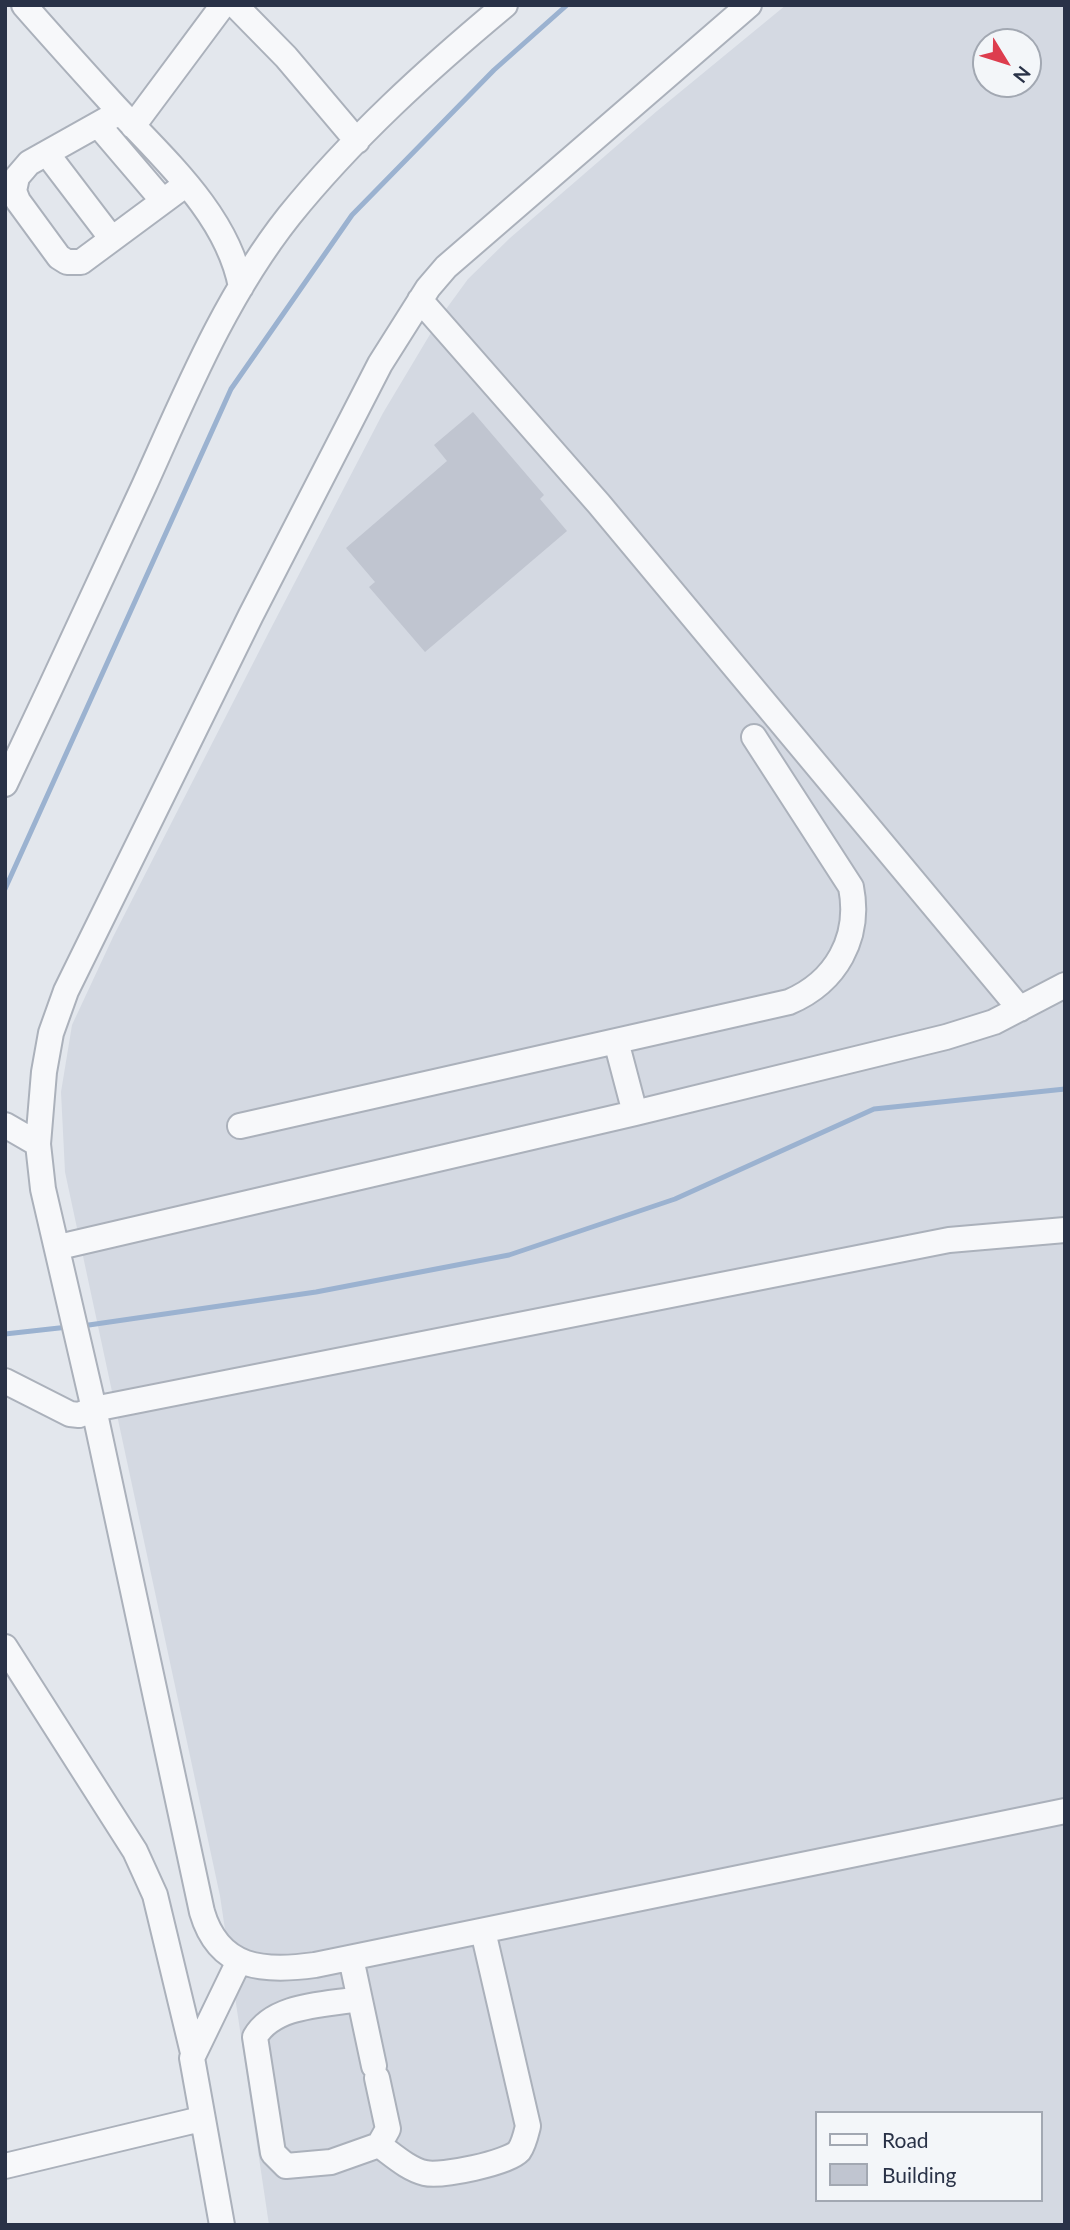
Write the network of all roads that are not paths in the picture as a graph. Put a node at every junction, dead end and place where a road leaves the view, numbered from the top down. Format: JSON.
{"nodes":[{"id":1,"x":24,"y":5,"type":"edge"},
{"id":2,"x":223,"y":5,"type":"edge"},
{"id":3,"x":235,"y":5,"type":"edge"},
{"id":4,"x":505,"y":5,"type":"edge"},
{"id":5,"x":749,"y":5,"type":"edge"},
{"id":6,"x":117,"y":121,"type":"junction"},
{"id":7,"x":357,"y":141,"type":"junction"},
{"id":8,"x":48,"y":155,"type":"junction"},
{"id":9,"x":185,"y":185,"type":"junction"},
{"id":10,"x":163,"y":201,"type":"junction"},
{"id":11,"x":112,"y":239,"type":"junction"},
{"id":12,"x":241,"y":287,"type":"junction"},
{"id":13,"x":420,"y":300,"type":"junction"},
{"id":14,"x":754,"y":737,"type":"dead end"},
{"id":15,"x":5,"y":784,"type":"edge"},
{"id":16,"x":1065,"y":985,"type":"edge"},
{"id":17,"x":1020,"y":1009,"type":"junction"},
{"id":18,"x":616,"y":1041,"type":"junction"},
{"id":19,"x":635,"y":1113,"type":"junction"},
{"id":20,"x":5,"y":1125,"type":"edge"},
{"id":21,"x":240,"y":1126,"type":"dead end"},
{"id":22,"x":38,"y":1144,"type":"junction"},
{"id":23,"x":1065,"y":1230,"type":"edge"},
{"id":24,"x":59,"y":1247,"type":"junction"},
{"id":25,"x":5,"y":1381,"type":"edge"},
{"id":26,"x":94,"y":1409,"type":"junction"},
{"id":27,"x":5,"y":1647,"type":"edge"},
{"id":28,"x":1065,"y":1811,"type":"edge"},
{"id":29,"x":483,"y":1931,"type":"junction"},
{"id":30,"x":351,"y":1958,"type":"junction"},
{"id":31,"x":239,"y":1961,"type":"junction"},
{"id":32,"x":359,"y":1999,"type":"junction"},
{"id":33,"x":193,"y":2053,"type":"junction"},
{"id":34,"x":201,"y":2119,"type":"junction"},
{"id":35,"x":379,"y":2145,"type":"junction"},
{"id":36,"x":5,"y":2166,"type":"edge"},
{"id":37,"x":222,"y":2225,"type":"edge"}],
"edges":[{"from":1,"to":6,"type":"street"},
{"from":2,"to":6,"type":"street"},
{"from":3,"to":7,"type":"street"},
{"from":4,"to":7,"type":"street"},
{"from":5,"to":13,"type":"street"},
{"from":6,"to":8,"type":"street"},
{"from":6,"to":9,"type":"street"},
{"from":6,"to":10,"type":"street"},
{"from":7,"to":12,"type":"street"},
{"from":8,"to":11,"type":"street"},
{"from":8,"to":11,"type":"street"},
{"from":9,"to":10,"type":"street"},
{"from":9,"to":12,"type":"street"},
{"from":10,"to":11,"type":"street"},
{"from":12,"to":15,"type":"street"},
{"from":13,"to":17,"type":"street"},
{"from":13,"to":22,"type":"street"},
{"from":14,"to":18,"type":"street"},
{"from":16,"to":17,"type":"street"},
{"from":17,"to":19,"type":"street"},
{"from":18,"to":19,"type":"street"},
{"from":18,"to":21,"type":"street"},
{"from":19,"to":24,"type":"street"},
{"from":20,"to":22,"type":"street"},
{"from":22,"to":24,"type":"street"},
{"from":23,"to":26,"type":"street"},
{"from":24,"to":26,"type":"street"},
{"from":25,"to":26,"type":"street"},
{"from":26,"to":31,"type":"street"},
{"from":27,"to":33,"type":"street"},
{"from":28,"to":29,"type":"street"},
{"from":29,"to":30,"type":"street"},
{"from":29,"to":35,"type":"street"},
{"from":30,"to":31,"type":"street"},
{"from":30,"to":32,"type":"street"},
{"from":31,"to":33,"type":"street"},
{"from":32,"to":35,"type":"street"},
{"from":32,"to":35,"type":"street"},
{"from":33,"to":34,"type":"street"},
{"from":34,"to":36,"type":"street"},
{"from":34,"to":37,"type":"street"}]}
